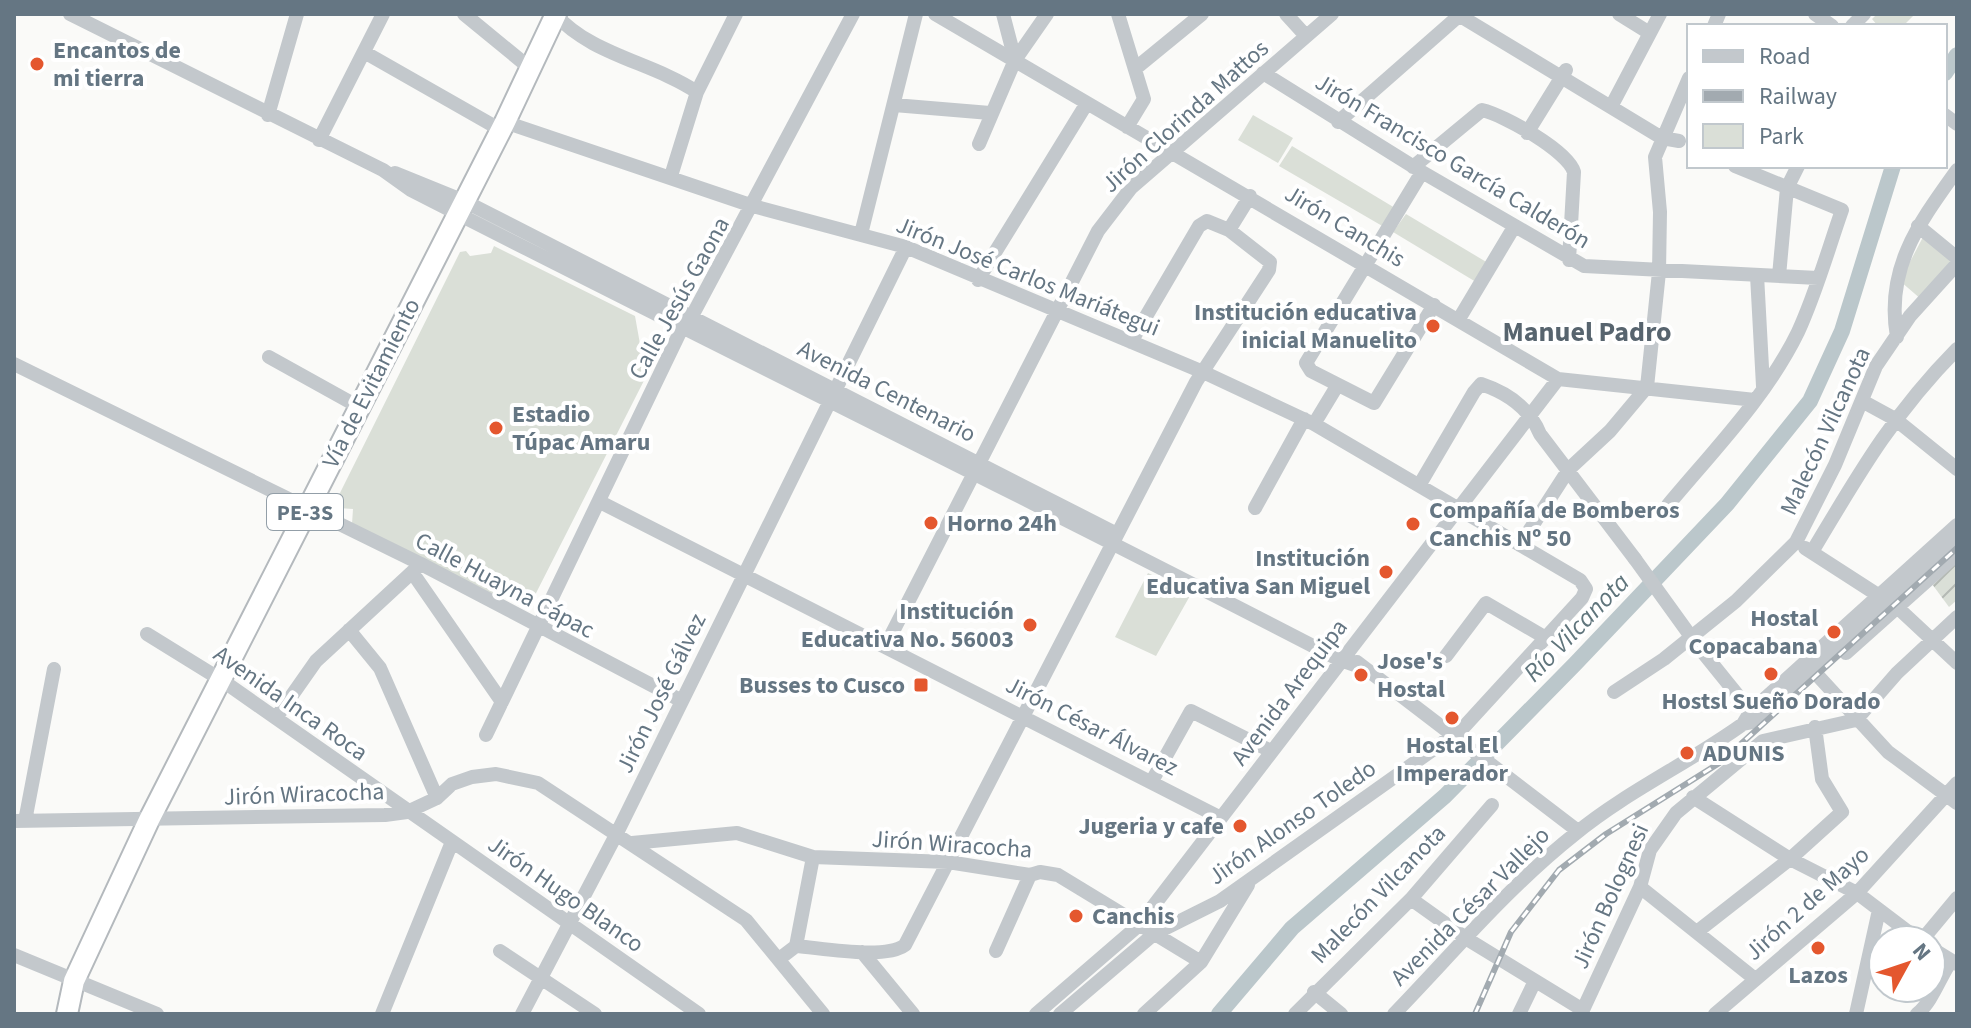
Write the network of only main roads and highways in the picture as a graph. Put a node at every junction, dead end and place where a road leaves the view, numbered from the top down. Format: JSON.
{"nodes":[{"id":1,"x":556,"y":14,"type":"edge"},
{"id":2,"x":67,"y":1014,"type":"edge"}],
"edges":[{"from":1,"to":2,"type":"highway","name":"Vía de Evitamiento","number":"PE-3S"}]}
